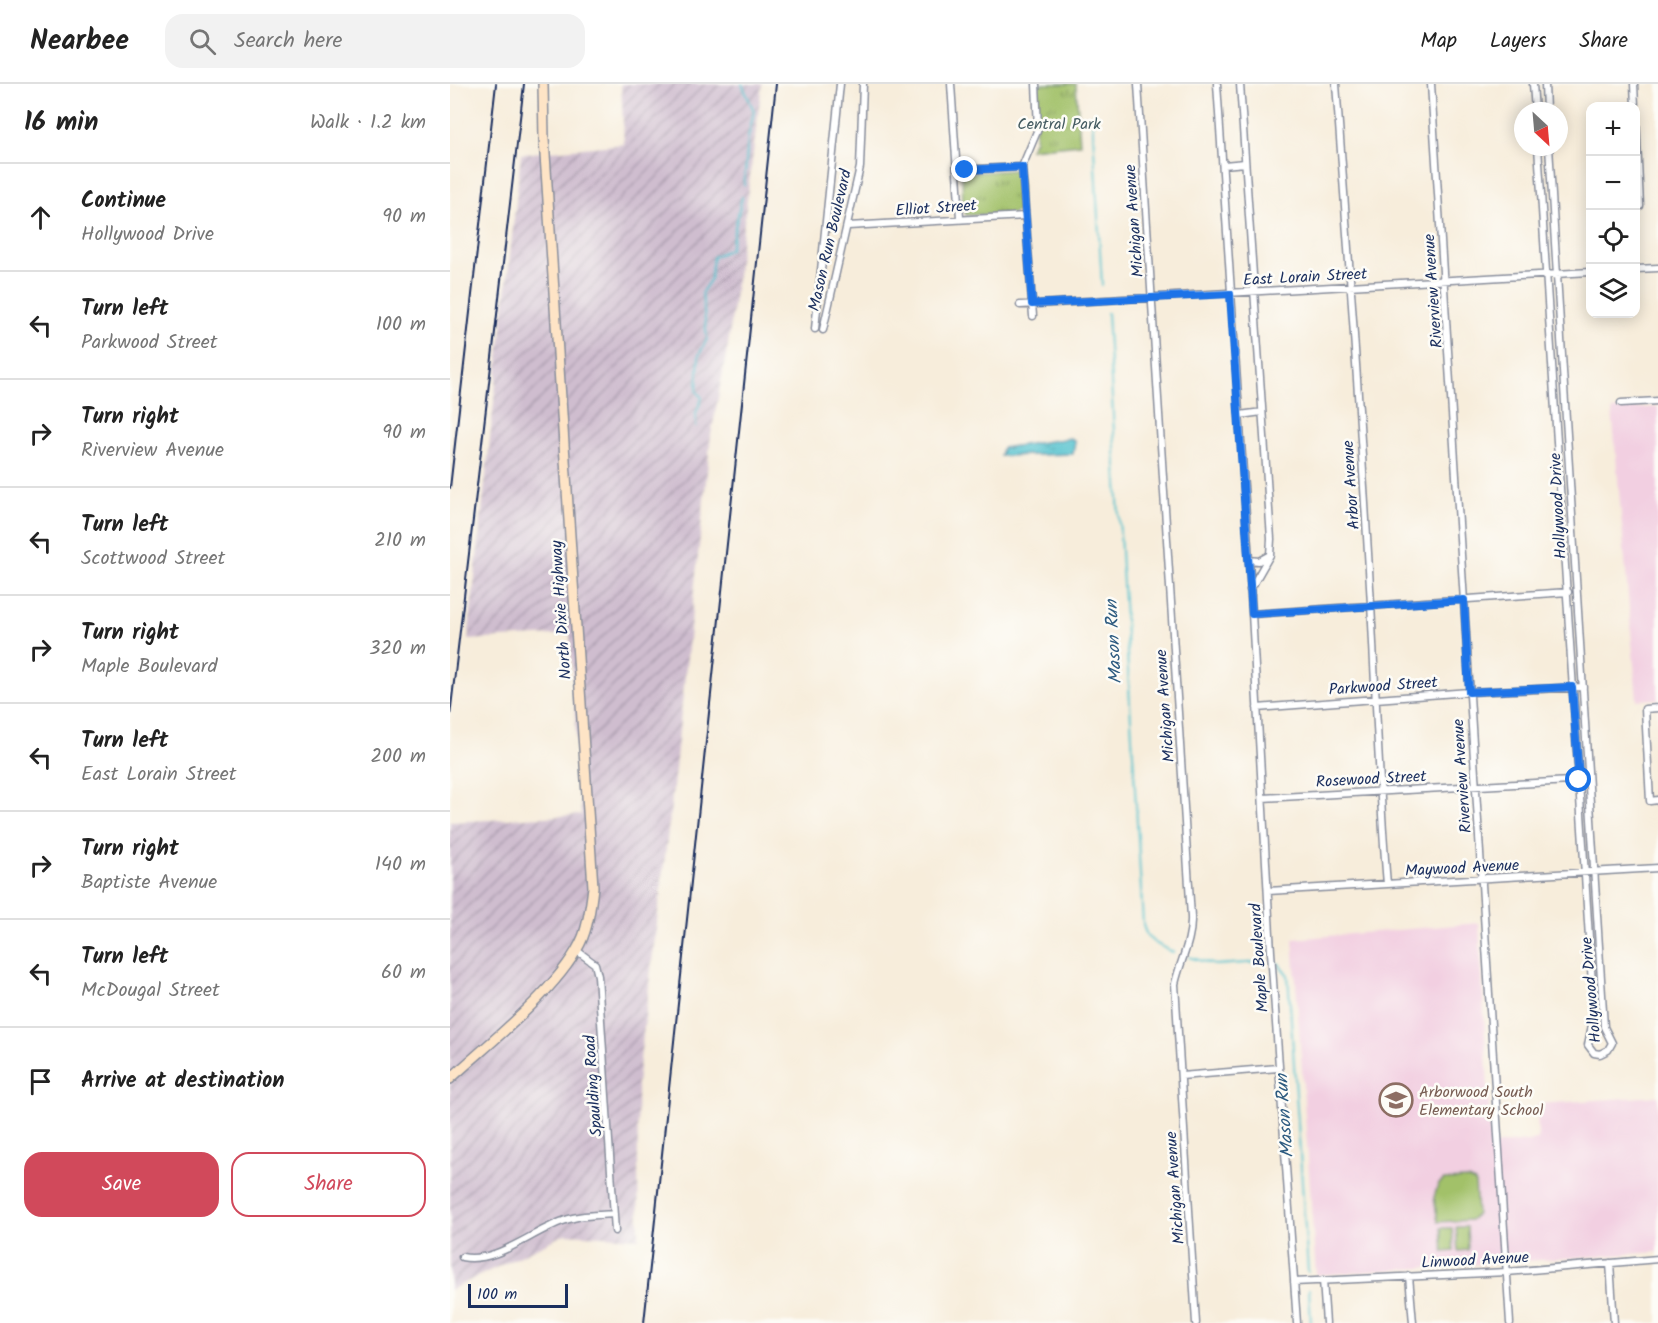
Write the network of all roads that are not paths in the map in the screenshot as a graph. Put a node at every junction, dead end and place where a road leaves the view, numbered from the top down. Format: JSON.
{"nodes":[{"id":1,"x":543,"y":84,"type":"edge"},
{"id":2,"x":840,"y":84,"type":"edge"},
{"id":3,"x":863,"y":84,"type":"edge"},
{"id":4,"x":951,"y":84,"type":"edge"},
{"id":5,"x":1036,"y":84,"type":"edge"},
{"id":6,"x":1138,"y":84,"type":"edge"},
{"id":7,"x":1217,"y":84,"type":"edge"},
{"id":8,"x":1240,"y":84,"type":"edge"},
{"id":9,"x":1336,"y":84,"type":"edge"},
{"id":10,"x":1431,"y":84,"type":"edge"},
{"id":11,"x":1533,"y":84,"type":"edge"},
{"id":12,"x":1545,"y":84,"type":"edge"},
{"id":13,"x":1634,"y":84,"type":"edge"},
{"id":14,"x":1534,"y":102,"type":"edge"},
{"id":15,"x":1546,"y":102,"type":"edge"},
{"id":16,"x":1635,"y":102,"type":"edge"},
{"id":17,"x":1539,"y":156,"type":"edge"},
{"id":18,"x":1550,"y":156,"type":"edge"},
{"id":19,"x":1245,"y":163,"type":"junction"},
{"id":20,"x":1224,"y":165,"type":"junction"},
{"id":21,"x":1022,"y":167,"type":"junction"},
{"id":22,"x":957,"y":171,"type":"junction"},
{"id":23,"x":1025,"y":216,"type":"junction"},
{"id":24,"x":960,"y":218,"type":"junction"},
{"id":25,"x":848,"y":226,"type":"junction"},
{"id":26,"x":1658,"y":268,"type":"edge"},
{"id":27,"x":1640,"y":269,"type":"edge"},
{"id":28,"x":1586,"y":272,"type":"edge"},
{"id":29,"x":1546,"y":274,"type":"junction"},
{"id":30,"x":1557,"y":274,"type":"junction"},
{"id":31,"x":1445,"y":279,"type":"junction"},
{"id":32,"x":1351,"y":287,"type":"junction"},
{"id":33,"x":1255,"y":292,"type":"junction"},
{"id":34,"x":1230,"y":294,"type":"junction"},
{"id":35,"x":1152,"y":297,"type":"junction"},
{"id":36,"x":1032,"y":304,"type":"junction"},
{"id":37,"x":1020,"y":305,"type":"dead end"},
{"id":38,"x":1033,"y":315,"type":"dead end"},
{"id":39,"x":816,"y":316,"type":"junction"},
{"id":40,"x":825,"y":318,"type":"junction"},
{"id":41,"x":814,"y":329,"type":"dead end"},
{"id":42,"x":824,"y":330,"type":"dead end"},
{"id":43,"x":1658,"y":400,"type":"edge"},
{"id":44,"x":1620,"y":403,"type":"dead end"},
{"id":45,"x":1262,"y":412,"type":"junction"},
{"id":46,"x":1240,"y":415,"type":"junction"},
{"id":47,"x":1270,"y":555,"type":"junction"},
{"id":48,"x":1249,"y":560,"type":"junction"},
{"id":49,"x":1250,"y":591,"type":"junction"},
{"id":50,"x":1565,"y":592,"type":"junction"},
{"id":51,"x":1576,"y":592,"type":"junction"},
{"id":52,"x":1464,"y":600,"type":"junction"},
{"id":53,"x":1371,"y":606,"type":"junction"},
{"id":54,"x":1252,"y":614,"type":"junction"},
{"id":55,"x":1572,"y":687,"type":"junction"},
{"id":56,"x":1582,"y":687,"type":"junction"},
{"id":57,"x":1469,"y":692,"type":"junction"},
{"id":58,"x":1375,"y":699,"type":"junction"},
{"id":59,"x":1257,"y":708,"type":"junction"},
{"id":60,"x":1658,"y":708,"type":"edge"},
{"id":61,"x":1579,"y":780,"type":"junction"},
{"id":62,"x":1588,"y":780,"type":"junction"},
{"id":63,"x":1475,"y":787,"type":"junction"},
{"id":64,"x":1379,"y":790,"type":"junction"},
{"id":65,"x":1263,"y":798,"type":"junction"},
{"id":66,"x":1658,"y":800,"type":"edge"},
{"id":67,"x":1658,"y":868,"type":"edge"},
{"id":68,"x":1594,"y":872,"type":"junction"},
{"id":69,"x":1584,"y":873,"type":"junction"},
{"id":70,"x":1482,"y":880,"type":"junction"},
{"id":71,"x":1387,"y":884,"type":"junction"},
{"id":72,"x":1268,"y":891,"type":"junction"},
{"id":73,"x":576,"y":950,"type":"junction"},
{"id":74,"x":1278,"y":1068,"type":"junction"},
{"id":75,"x":1181,"y":1076,"type":"junction"},
{"id":76,"x":450,"y":1079,"type":"edge"},
{"id":77,"x":614,"y":1214,"type":"junction"},
{"id":78,"x":615,"y":1231,"type":"dead end"},
{"id":79,"x":462,"y":1257,"type":"dead end"},
{"id":80,"x":1658,"y":1259,"type":"edge"},
{"id":81,"x":1610,"y":1263,"type":"junction"},
{"id":82,"x":1506,"y":1272,"type":"junction"},
{"id":83,"x":1410,"y":1276,"type":"junction"},
{"id":84,"x":1323,"y":1280,"type":"junction"},
{"id":85,"x":1294,"y":1282,"type":"junction"},
{"id":86,"x":1196,"y":1323,"type":"edge"},
{"id":87,"x":1297,"y":1323,"type":"edge"},
{"id":88,"x":1326,"y":1323,"type":"edge"},
{"id":89,"x":1413,"y":1323,"type":"edge"},
{"id":90,"x":1510,"y":1323,"type":"edge"},
{"id":91,"x":1614,"y":1323,"type":"edge"}],
"edges":[{"from":1,"to":73,"type":"main road","name":"North Dixie Highway"},
{"from":2,"to":39,"type":"street","name":"Mason Run Boulevard"},
{"from":3,"to":25,"type":"street","name":"Mason Run Boulevard"},
{"from":4,"to":22,"type":"street"},
{"from":5,"to":21,"type":"street"},
{"from":6,"to":35,"type":"street","name":"Michigan Avenue"},
{"from":7,"to":20,"type":"street","name":"Maple Boulevard"},
{"from":8,"to":19,"type":"street"},
{"from":9,"to":32,"type":"street","name":"Arbor Avenue"},
{"from":10,"to":31,"type":"street","name":"Riverview Avenue"},
{"from":11,"to":14,"type":"street"},
{"from":12,"to":15,"type":"street"},
{"from":13,"to":16,"type":"street"},
{"from":17,"to":29,"type":"street","name":"Hollywood Drive"},
{"from":18,"to":30,"type":"street","name":"Hollywood Drive"},
{"from":19,"to":20,"type":"street"},
{"from":19,"to":33,"type":"street"},
{"from":20,"to":34,"type":"street","name":"Maple Boulevard"},
{"from":21,"to":22,"type":"street"},
{"from":21,"to":23,"type":"street"},
{"from":22,"to":24,"type":"street"},
{"from":23,"to":24,"type":"street","name":"Elliot Street"},
{"from":23,"to":36,"type":"street"},
{"from":24,"to":25,"type":"street","name":"Elliot Street"},
{"from":25,"to":40,"type":"street","name":"Mason Run Boulevard"},
{"from":26,"to":27,"type":"street"},
{"from":28,"to":30,"type":"street","name":"East Lorain Street"},
{"from":29,"to":30,"type":"street","name":"East Lorain Street"},
{"from":29,"to":31,"type":"street","name":"East Lorain Street"},
{"from":29,"to":50,"type":"street","name":"Hollywood Drive"},
{"from":30,"to":51,"type":"street","name":"Hollywood Drive"},
{"from":31,"to":32,"type":"street","name":"East Lorain Street"},
{"from":31,"to":52,"type":"street","name":"Riverview Avenue"},
{"from":32,"to":33,"type":"street","name":"East Lorain Street"},
{"from":32,"to":53,"type":"street","name":"Arbor Avenue"},
{"from":33,"to":34,"type":"street","name":"East Lorain Street"},
{"from":33,"to":45,"type":"street"},
{"from":34,"to":35,"type":"street","name":"East Lorain Street"},
{"from":34,"to":46,"type":"street","name":"Maple Boulevard"},
{"from":35,"to":36,"type":"street","name":"East Lorain Street"},
{"from":35,"to":75,"type":"street","name":"Michigan Avenue"},
{"from":36,"to":37,"type":"street","name":"East Lorain Street"},
{"from":36,"to":38,"type":"street"},
{"from":39,"to":40,"type":"street"},
{"from":39,"to":41,"type":"street","name":"Mason Run Boulevard"},
{"from":40,"to":42,"type":"street","name":"Mason Run Boulevard"},
{"from":43,"to":44,"type":"street"},
{"from":45,"to":46,"type":"street"},
{"from":45,"to":47,"type":"street"},
{"from":46,"to":48,"type":"street","name":"Maple Boulevard"},
{"from":47,"to":48,"type":"street"},
{"from":47,"to":49,"type":"street"},
{"from":48,"to":49,"type":"street","name":"Maple Boulevard"},
{"from":49,"to":54,"type":"street","name":"Maple Boulevard"},
{"from":50,"to":51,"type":"street"},
{"from":50,"to":52,"type":"street"},
{"from":50,"to":55,"type":"street","name":"Hollywood Drive"},
{"from":51,"to":56,"type":"street","name":"Hollywood Drive"},
{"from":52,"to":53,"type":"street"},
{"from":52,"to":57,"type":"street","name":"Riverview Avenue"},
{"from":53,"to":54,"type":"street"},
{"from":53,"to":58,"type":"street","name":"Arbor Avenue"},
{"from":54,"to":59,"type":"street","name":"Maple Boulevard"},
{"from":55,"to":56,"type":"street","name":"Parkwood Street"},
{"from":55,"to":57,"type":"street","name":"Parkwood Street"},
{"from":55,"to":61,"type":"street","name":"Hollywood Drive"},
{"from":56,"to":62,"type":"street","name":"Hollywood Drive"},
{"from":57,"to":58,"type":"street","name":"Parkwood Street"},
{"from":57,"to":63,"type":"street","name":"Riverview Avenue"},
{"from":58,"to":59,"type":"street","name":"Parkwood Street"},
{"from":58,"to":64,"type":"street","name":"Arbor Avenue"},
{"from":59,"to":65,"type":"street","name":"Maple Boulevard"},
{"from":60,"to":66,"type":"street"},
{"from":61,"to":62,"type":"street","name":"Rosewood Street"},
{"from":61,"to":63,"type":"street","name":"Rosewood Street"},
{"from":61,"to":69,"type":"street","name":"Hollywood Drive"},
{"from":62,"to":68,"type":"street","name":"Hollywood Drive"},
{"from":63,"to":64,"type":"street","name":"Rosewood Street"},
{"from":63,"to":70,"type":"street","name":"Riverview Avenue"},
{"from":64,"to":65,"type":"street","name":"Rosewood Street"},
{"from":64,"to":71,"type":"street","name":"Arbor Avenue"},
{"from":65,"to":72,"type":"street","name":"Maple Boulevard"},
{"from":67,"to":68,"type":"street","name":"Maywood Avenue"},
{"from":68,"to":69,"type":"street","name":"Maywood Avenue"},
{"from":68,"to":69,"type":"street","name":"Hollywood Drive"},
{"from":69,"to":70,"type":"street","name":"Maywood Avenue"},
{"from":70,"to":71,"type":"street","name":"Maywood Avenue"},
{"from":70,"to":82,"type":"street","name":"Riverview Avenue"},
{"from":71,"to":72,"type":"street","name":"Maywood Avenue"},
{"from":72,"to":74,"type":"street","name":"Maple Boulevard"},
{"from":73,"to":76,"type":"main road","name":"North Dixie Highway"},
{"from":73,"to":77,"type":"street","name":"Spaulding Road"},
{"from":74,"to":75,"type":"street"},
{"from":74,"to":85,"type":"street","name":"Maple Boulevard"},
{"from":75,"to":86,"type":"street","name":"Michigan Avenue"},
{"from":77,"to":78,"type":"street","name":"Spaulding Road"},
{"from":77,"to":79,"type":"street"},
{"from":80,"to":81,"type":"street","name":"Linwood Avenue"},
{"from":81,"to":82,"type":"street","name":"Linwood Avenue"},
{"from":81,"to":91,"type":"street"},
{"from":82,"to":83,"type":"street","name":"Linwood Avenue"},
{"from":82,"to":90,"type":"street","name":"Riverview Avenue"},
{"from":83,"to":84,"type":"street","name":"Linwood Avenue"},
{"from":83,"to":89,"type":"street"},
{"from":84,"to":85,"type":"street","name":"Linwood Avenue"},
{"from":84,"to":88,"type":"street"},
{"from":85,"to":87,"type":"street","name":"Maple Boulevard"}]}
